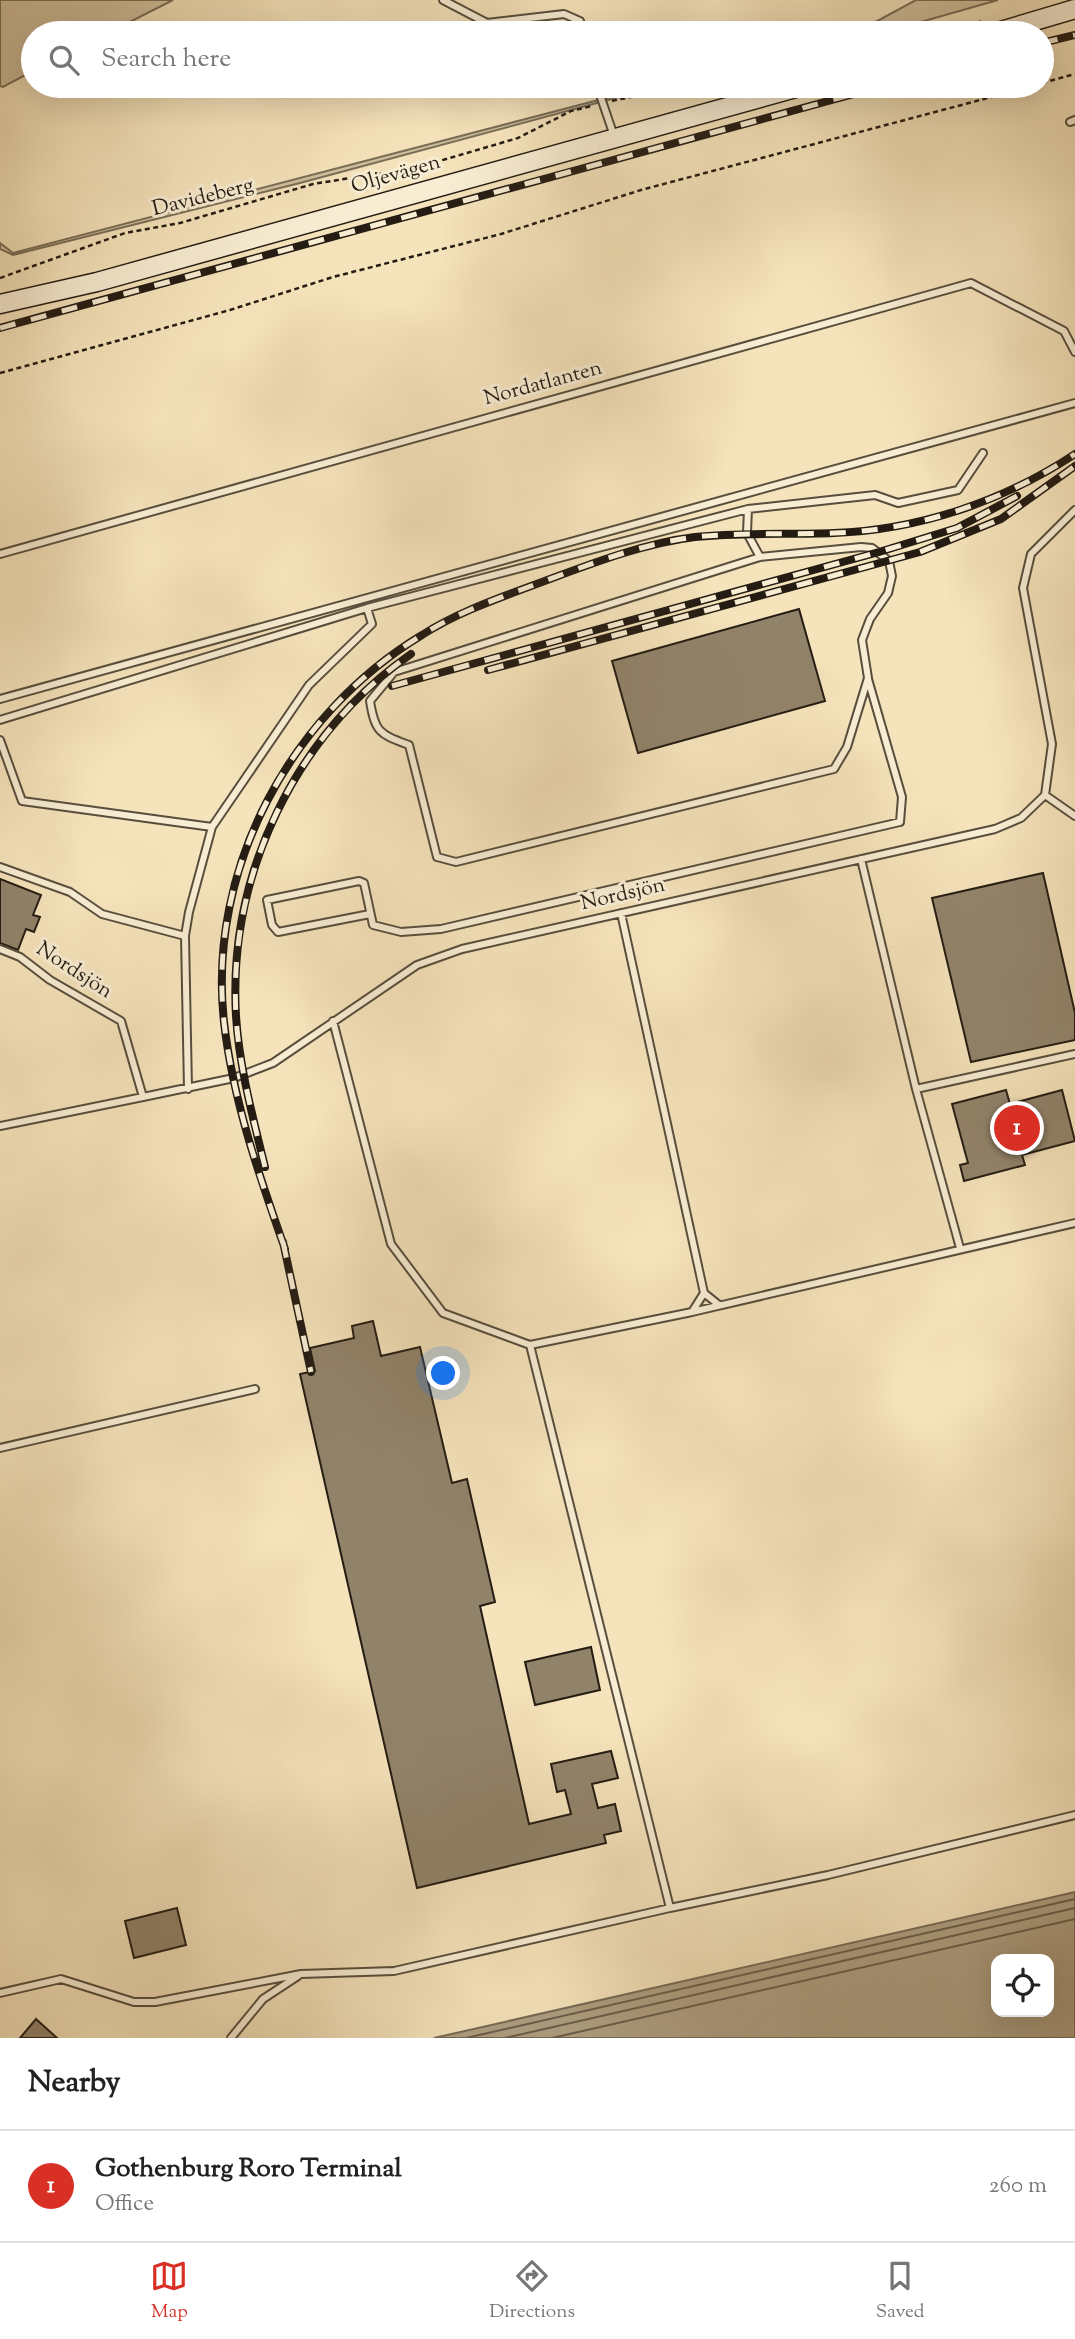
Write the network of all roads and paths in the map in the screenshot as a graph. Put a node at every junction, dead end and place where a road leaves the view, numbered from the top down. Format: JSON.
{"nodes":[{"id":1,"x":443,"y":0,"type":"edge"},
{"id":2,"x":1075,"y":9,"type":"edge"},
{"id":3,"x":483,"y":21,"type":"edge"},
{"id":4,"x":504,"y":21,"type":"edge"},
{"id":5,"x":580,"y":21,"type":"edge"},
{"id":6,"x":1034,"y":21,"type":"edge"},
{"id":7,"x":1075,"y":74,"type":"edge"},
{"id":8,"x":1054,"y":80,"type":"edge"},
{"id":9,"x":601,"y":98,"type":"edge"},
{"id":10,"x":623,"y":98,"type":"edge"},
{"id":11,"x":759,"y":98,"type":"edge"},
{"id":12,"x":988,"y":98,"type":"edge"},
{"id":13,"x":603,"y":103,"type":"junction"},
{"id":14,"x":614,"y":138,"type":"junction"},
{"id":15,"x":0,"y":278,"type":"edge"},
{"id":16,"x":0,"y":304,"type":"edge"},
{"id":17,"x":1075,"y":352,"type":"edge"},
{"id":18,"x":0,"y":373,"type":"edge"},
{"id":19,"x":1075,"y":403,"type":"edge"},
{"id":20,"x":984,"y":453,"type":"dead end"},
{"id":21,"x":747,"y":509,"type":"junction"},
{"id":22,"x":1075,"y":510,"type":"edge"},
{"id":23,"x":0,"y":554,"type":"edge"},
{"id":24,"x":760,"y":557,"type":"junction"},
{"id":25,"x":367,"y":608,"type":"junction"},
{"id":26,"x":868,"y":678,"type":"junction"},
{"id":27,"x":0,"y":699,"type":"edge"},
{"id":28,"x":0,"y":720,"type":"edge"},
{"id":29,"x":0,"y":740,"type":"edge"},
{"id":30,"x":1045,"y":795,"type":"junction"},
{"id":31,"x":1075,"y":816,"type":"edge"},
{"id":32,"x":212,"y":827,"type":"junction"},
{"id":33,"x":861,"y":859,"type":"junction"},
{"id":34,"x":0,"y":867,"type":"edge"},
{"id":35,"x":621,"y":913,"type":"junction"},
{"id":36,"x":370,"y":914,"type":"junction"},
{"id":37,"x":186,"y":936,"type":"junction"},
{"id":38,"x":0,"y":949,"type":"edge"},
{"id":39,"x":333,"y":1021,"type":"junction"},
{"id":40,"x":1075,"y":1054,"type":"edge"},
{"id":41,"x":188,"y":1089,"type":"junction"},
{"id":42,"x":916,"y":1089,"type":"junction"},
{"id":43,"x":143,"y":1097,"type":"junction"},
{"id":44,"x":0,"y":1126,"type":"edge"},
{"id":45,"x":1075,"y":1223,"type":"edge"},
{"id":46,"x":960,"y":1248,"type":"junction"},
{"id":47,"x":704,"y":1293,"type":"junction"},
{"id":48,"x":719,"y":1305,"type":"junction"},
{"id":49,"x":692,"y":1312,"type":"junction"},
{"id":50,"x":530,"y":1345,"type":"junction"},
{"id":51,"x":256,"y":1389,"type":"dead end"},
{"id":52,"x":0,"y":1448,"type":"edge"},
{"id":53,"x":1075,"y":1815,"type":"edge"},
{"id":54,"x":670,"y":1908,"type":"junction"},
{"id":55,"x":302,"y":1974,"type":"junction"},
{"id":56,"x":0,"y":1993,"type":"edge"},
{"id":57,"x":231,"y":2038,"type":"edge"}],
"edges":[{"from":1,"to":3,"type":"lane"},
{"from":2,"to":6,"type":"street"},
{"from":4,"to":5,"type":"lane"},
{"from":7,"to":8,"type":"path"},
{"from":9,"to":13,"type":"lane"},
{"from":10,"to":13,"type":"path","name":"Davideberg"},
{"from":11,"to":14,"type":"street","name":"Oljevägen"},
{"from":12,"to":18,"type":"path"},
{"from":13,"to":14,"type":"lane"},
{"from":13,"to":15,"type":"path","name":"Davideberg"},
{"from":14,"to":16,"type":"street","name":"Oljevägen"},
{"from":17,"to":23,"type":"lane","name":"Nordatlanten"},
{"from":19,"to":27,"type":"lane"},
{"from":20,"to":21,"type":"lane"},
{"from":21,"to":24,"type":"lane"},
{"from":21,"to":25,"type":"lane"},
{"from":22,"to":30,"type":"lane"},
{"from":24,"to":26,"type":"lane"},
{"from":24,"to":26,"type":"lane"},
{"from":25,"to":28,"type":"lane"},
{"from":25,"to":32,"type":"lane"},
{"from":26,"to":36,"type":"lane"},
{"from":29,"to":32,"type":"lane"},
{"from":30,"to":31,"type":"lane"},
{"from":30,"to":33,"type":"lane","name":"Nordsjön"},
{"from":32,"to":37,"type":"lane"},
{"from":33,"to":35,"type":"lane","name":"Nordsjön"},
{"from":33,"to":42,"type":"lane"},
{"from":34,"to":37,"type":"lane"},
{"from":35,"to":39,"type":"lane","name":"Nordsjön"},
{"from":35,"to":47,"type":"lane"},
{"from":36,"to":36,"type":"lane"},
{"from":37,"to":41,"type":"lane"},
{"from":38,"to":43,"type":"lane","name":"Nordsjön"},
{"from":39,"to":41,"type":"lane","name":"Nordsjön"},
{"from":39,"to":50,"type":"lane"},
{"from":40,"to":42,"type":"lane"},
{"from":41,"to":43,"type":"lane","name":"Nordsjön"},
{"from":42,"to":46,"type":"lane"},
{"from":43,"to":44,"type":"lane"},
{"from":45,"to":46,"type":"lane"},
{"from":46,"to":48,"type":"lane"},
{"from":47,"to":48,"type":"lane"},
{"from":47,"to":49,"type":"lane"},
{"from":48,"to":49,"type":"lane"},
{"from":49,"to":50,"type":"lane"},
{"from":50,"to":54,"type":"lane"},
{"from":51,"to":52,"type":"lane"},
{"from":53,"to":54,"type":"lane"},
{"from":54,"to":55,"type":"lane"},
{"from":55,"to":56,"type":"lane"},
{"from":55,"to":57,"type":"lane"}]}
